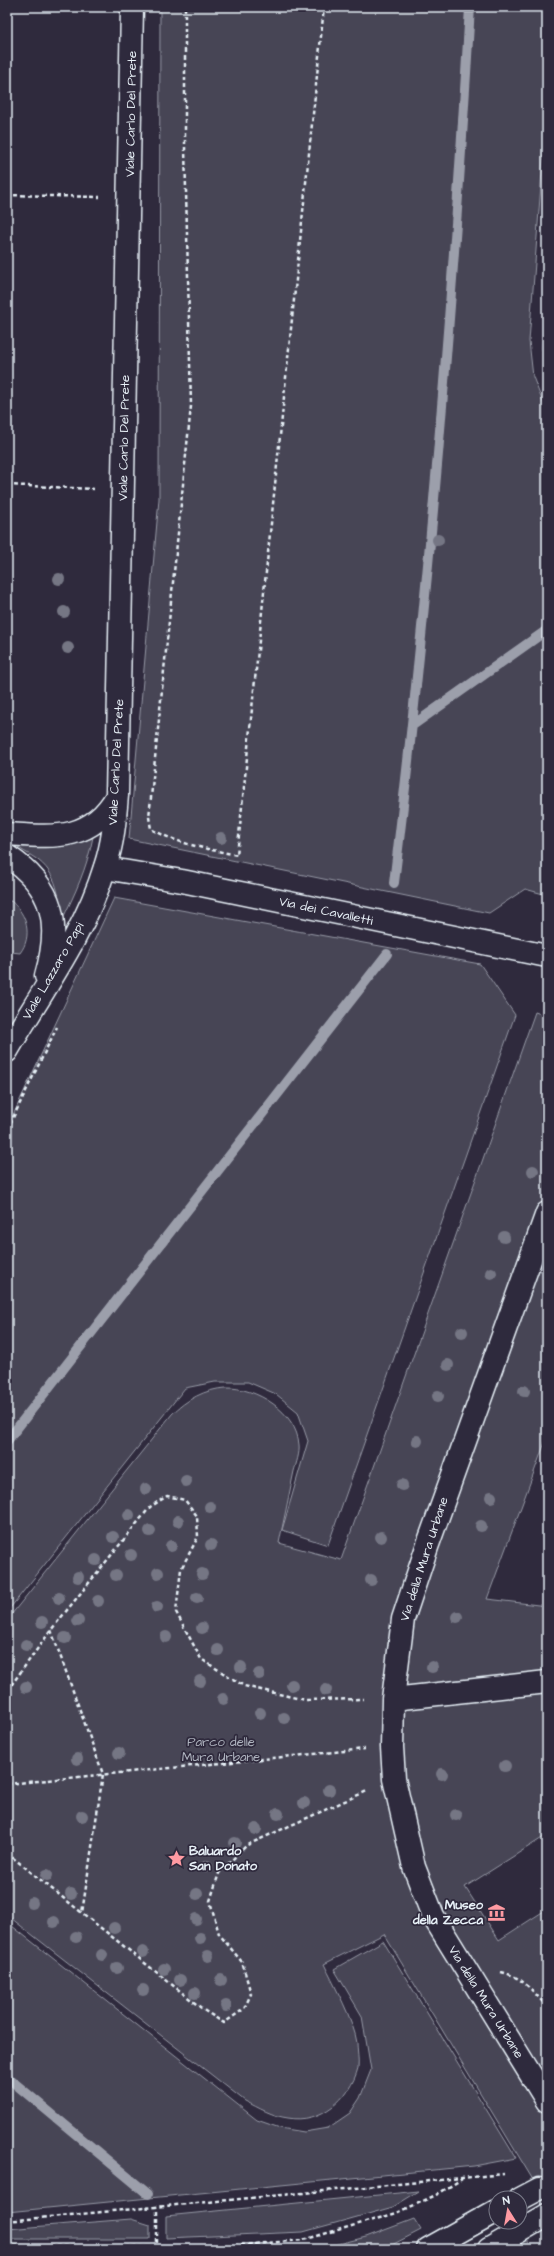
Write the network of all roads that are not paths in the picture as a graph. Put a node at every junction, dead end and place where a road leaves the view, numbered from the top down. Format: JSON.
{"nodes":[{"id":1,"x":132,"y":7,"type":"edge"},
{"id":2,"x":117,"y":795,"type":"junction"},
{"id":3,"x":7,"y":834,"type":"edge"},
{"id":4,"x":7,"y":856,"type":"edge"},
{"id":5,"x":105,"y":868,"type":"junction"},
{"id":6,"x":547,"y":956,"type":"edge"},
{"id":7,"x":41,"y":994,"type":"junction"},
{"id":8,"x":7,"y":1051,"type":"edge"},
{"id":9,"x":547,"y":1213,"type":"edge"},
{"id":10,"x":547,"y":1682,"type":"edge"},
{"id":11,"x":393,"y":1699,"type":"junction"},
{"id":12,"x":547,"y":2101,"type":"edge"},
{"id":13,"x":488,"y":2215,"type":"edge"},
{"id":14,"x":547,"y":2215,"type":"edge"},
{"id":15,"x":428,"y":2249,"type":"edge"},
{"id":16,"x":490,"y":2249,"type":"edge"}],
"edges":[{"from":1,"to":2,"type":"street","name":"Viale Carlo Del Prete"},
{"from":2,"to":3,"type":"street"},
{"from":2,"to":5,"type":"street","name":"Viale Carlo Del Prete"},
{"from":4,"to":7,"type":"street"},
{"from":5,"to":6,"type":"street","name":"Via dei Cavalletti"},
{"from":5,"to":7,"type":"street","name":"Viale Lazzaro Papi"},
{"from":7,"to":8,"type":"street","name":"Viale Lazzaro Papi"},
{"from":9,"to":11,"type":"street","name":"Via della Mura Urbane"},
{"from":10,"to":11,"type":"street"},
{"from":11,"to":12,"type":"street","name":"Via della Mura Urbane"},
{"from":13,"to":15,"type":"street"},
{"from":14,"to":16,"type":"street"}]}
